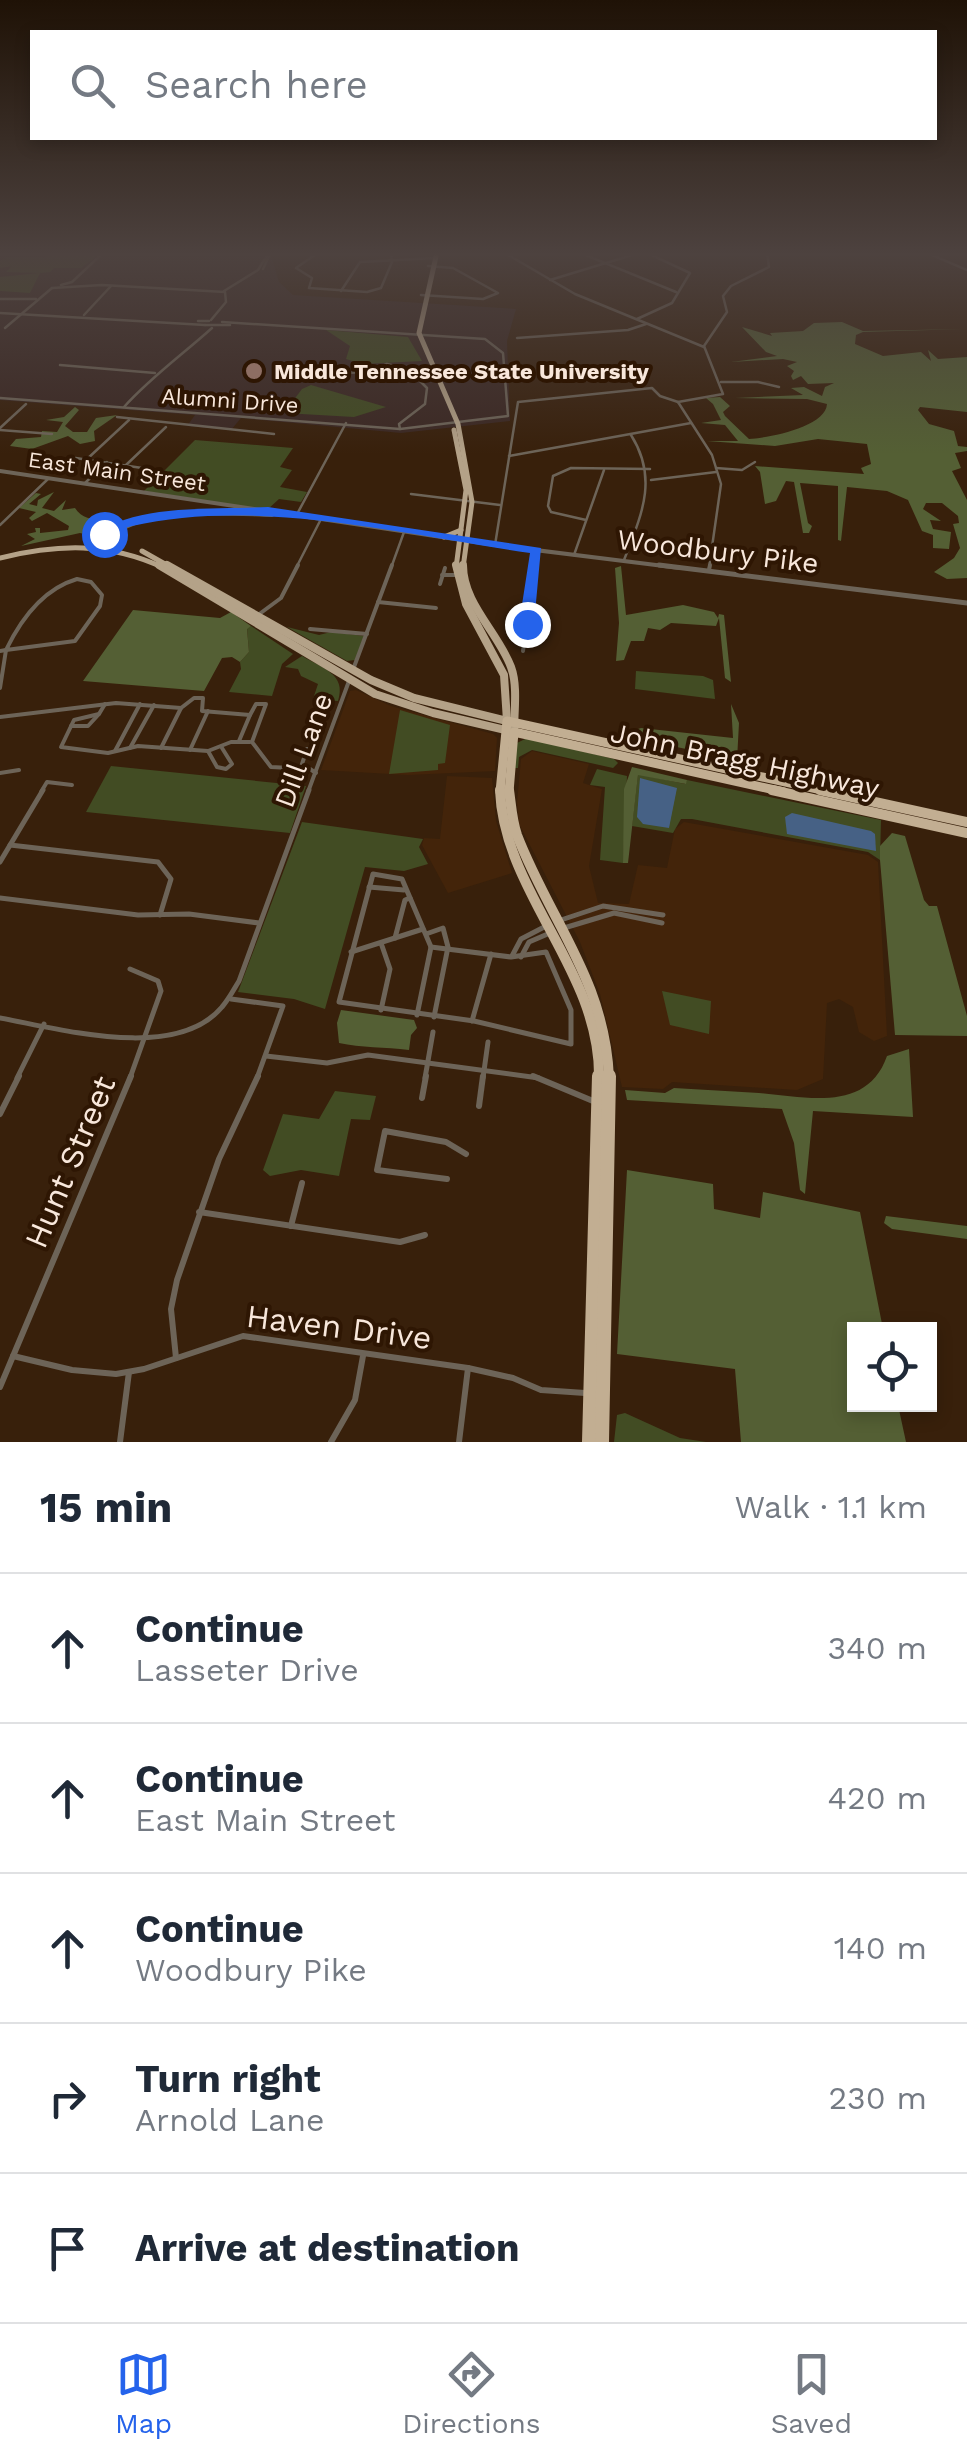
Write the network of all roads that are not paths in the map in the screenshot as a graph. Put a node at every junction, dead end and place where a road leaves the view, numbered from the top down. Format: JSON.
{"nodes":[{"id":1,"x":141,"y":319,"type":"edge"},
{"id":2,"x":213,"y":319,"type":"edge"},
{"id":3,"x":420,"y":319,"type":"edge"},
{"id":4,"x":637,"y":319,"type":"edge"},
{"id":5,"x":723,"y":319,"type":"edge"},
{"id":6,"x":222,"y":322,"type":"junction"},
{"id":7,"x":208,"y":323,"type":"junction"},
{"id":8,"x":648,"y":324,"type":"junction"},
{"id":9,"x":215,"y":327,"type":"junction"},
{"id":10,"x":417,"y":333,"type":"junction"},
{"id":11,"x":517,"y":338,"type":"dead end"},
{"id":12,"x":198,"y":340,"type":"junction"},
{"id":13,"x":704,"y":347,"type":"junction"},
{"id":14,"x":60,"y":365,"type":"dead end"},
{"id":15,"x":154,"y":373,"type":"junction"},
{"id":16,"x":322,"y":374,"type":"dead end"},
{"id":17,"x":721,"y":382,"type":"junction"},
{"id":18,"x":780,"y":387,"type":"dead end"},
{"id":19,"x":0,"y":398,"type":"edge"},
{"id":20,"x":28,"y":402,"type":"junction"},
{"id":21,"x":678,"y":402,"type":"junction"},
{"id":22,"x":124,"y":407,"type":"junction"},
{"id":23,"x":117,"y":418,"type":"dead end"},
{"id":24,"x":129,"y":420,"type":"junction"},
{"id":25,"x":346,"y":423,"type":"junction"},
{"id":26,"x":168,"y":424,"type":"junction"},
{"id":27,"x":455,"y":424,"type":"junction"},
{"id":28,"x":691,"y":424,"type":"junction"},
{"id":29,"x":0,"y":429,"type":"edge"},
{"id":30,"x":400,"y":429,"type":"junction"},
{"id":31,"x":52,"y":434,"type":"dead end"},
{"id":32,"x":274,"y":434,"type":"dead end"},
{"id":33,"x":630,"y":434,"type":"junction"},
{"id":34,"x":509,"y":456,"type":"junction"},
{"id":35,"x":69,"y":457,"type":"dead end"},
{"id":36,"x":86,"y":460,"type":"junction"},
{"id":37,"x":107,"y":462,"type":"junction"},
{"id":38,"x":756,"y":462,"type":"dead end"},
{"id":39,"x":126,"y":466,"type":"junction"},
{"id":40,"x":604,"y":468,"type":"junction"},
{"id":41,"x":650,"y":469,"type":"junction"},
{"id":42,"x":717,"y":470,"type":"junction"},
{"id":43,"x":0,"y":471,"type":"edge"},
{"id":44,"x":162,"y":471,"type":"dead end"},
{"id":45,"x":49,"y":478,"type":"junction"},
{"id":46,"x":651,"y":480,"type":"junction"},
{"id":47,"x":85,"y":483,"type":"junction"},
{"id":48,"x":411,"y":494,"type":"dead end"},
{"id":49,"x":469,"y":502,"type":"junction"},
{"id":50,"x":236,"y":506,"type":"junction"},
{"id":51,"x":502,"y":506,"type":"junction"},
{"id":52,"x":268,"y":511,"type":"junction"},
{"id":53,"x":249,"y":512,"type":"junction"},
{"id":54,"x":293,"y":515,"type":"junction"},
{"id":55,"x":321,"y":519,"type":"junction"},
{"id":56,"x":586,"y":520,"type":"junction"},
{"id":57,"x":0,"y":525,"type":"edge"},
{"id":58,"x":404,"y":532,"type":"junction"},
{"id":59,"x":444,"y":537,"type":"joint"},
{"id":60,"x":462,"y":537,"type":"junction"},
{"id":61,"x":101,"y":543,"type":"junction"},
{"id":62,"x":496,"y":545,"type":"junction"},
{"id":63,"x":537,"y":550,"type":"junction"},
{"id":64,"x":574,"y":554,"type":"junction"},
{"id":65,"x":0,"y":556,"type":"edge"},
{"id":66,"x":624,"y":560,"type":"junction"},
{"id":67,"x":444,"y":568,"type":"dead end"},
{"id":68,"x":709,"y":570,"type":"junction"},
{"id":69,"x":442,"y":575,"type":"junction"},
{"id":70,"x":460,"y":575,"type":"junction"},
{"id":71,"x":440,"y":584,"type":"dead end"},
{"id":72,"x":378,"y":602,"type":"junction"},
{"id":73,"x":967,"y":603,"type":"edge"},
{"id":74,"x":436,"y":608,"type":"dead end"},
{"id":75,"x":258,"y":615,"type":"junction"},
{"id":76,"x":250,"y":621,"type":"junction"},
{"id":77,"x":310,"y":628,"type":"dead end"},
{"id":78,"x":367,"y":634,"type":"junction"},
{"id":79,"x":75,"y":642,"type":"joint"},
{"id":80,"x":3,"y":650,"type":"edge"},
{"id":81,"x":523,"y":651,"type":"dead end"},
{"id":82,"x":353,"y":670,"type":"junction"},
{"id":83,"x":350,"y":680,"type":"junction"},
{"id":84,"x":0,"y":688,"type":"edge"},
{"id":85,"x":104,"y":704,"type":"junction"},
{"id":86,"x":140,"y":704,"type":"junction"},
{"id":87,"x":154,"y":705,"type":"junction"},
{"id":88,"x":181,"y":708,"type":"junction"},
{"id":89,"x":208,"y":711,"type":"junction"},
{"id":90,"x":99,"y":714,"type":"junction"},
{"id":91,"x":250,"y":715,"type":"junction"},
{"id":92,"x":0,"y":717,"type":"edge"},
{"id":93,"x":70,"y":726,"type":"junction"},
{"id":94,"x":510,"y":726,"type":"junction"},
{"id":95,"x":238,"y":742,"type":"junction"},
{"id":96,"x":252,"y":742,"type":"junction"},
{"id":97,"x":220,"y":746,"type":"junction"},
{"id":98,"x":130,"y":748,"type":"junction"},
{"id":99,"x":160,"y":748,"type":"junction"},
{"id":100,"x":307,"y":749,"type":"dead end"},
{"id":101,"x":190,"y":750,"type":"junction"},
{"id":102,"x":115,"y":751,"type":"junction"},
{"id":103,"x":208,"y":751,"type":"junction"},
{"id":104,"x":20,"y":770,"type":"dead end"},
{"id":105,"x":300,"y":770,"type":"junction"},
{"id":106,"x":0,"y":772,"type":"edge"},
{"id":107,"x":316,"y":773,"type":"junction"},
{"id":108,"x":736,"y":776,"type":"junction"},
{"id":109,"x":72,"y":785,"type":"dead end"},
{"id":110,"x":967,"y":822,"type":"edge"},
{"id":111,"x":967,"y":832,"type":"edge"},
{"id":112,"x":10,"y":845,"type":"junction"},
{"id":113,"x":0,"y":862,"type":"edge"},
{"id":114,"x":369,"y":887,"type":"junction"},
{"id":115,"x":406,"y":889,"type":"junction"},
{"id":116,"x":0,"y":898,"type":"edge"},
{"id":117,"x":410,"y":898,"type":"junction"},
{"id":118,"x":160,"y":915,"type":"junction"},
{"id":119,"x":662,"y":919,"type":"dead end"},
{"id":120,"x":261,"y":923,"type":"junction"},
{"id":121,"x":556,"y":926,"type":"junction"},
{"id":122,"x":425,"y":932,"type":"junction"},
{"id":123,"x":395,"y":938,"type":"junction"},
{"id":124,"x":381,"y":943,"type":"junction"},
{"id":125,"x":431,"y":946,"type":"junction"},
{"id":126,"x":448,"y":947,"type":"junction"},
{"id":127,"x":351,"y":952,"type":"junction"},
{"id":128,"x":491,"y":954,"type":"junction"},
{"id":129,"x":521,"y":957,"type":"junction"},
{"id":130,"x":511,"y":958,"type":"junction"},
{"id":131,"x":130,"y":970,"type":"dead end"},
{"id":132,"x":232,"y":999,"type":"junction"},
{"id":133,"x":380,"y":1010,"type":"junction"},
{"id":134,"x":417,"y":1015,"type":"junction"},
{"id":135,"x":434,"y":1017,"type":"junction"},
{"id":136,"x":0,"y":1018,"type":"edge"},
{"id":137,"x":472,"y":1021,"type":"junction"},
{"id":138,"x":44,"y":1024,"type":"junction"},
{"id":139,"x":433,"y":1032,"type":"dead end"},
{"id":140,"x":146,"y":1039,"type":"junction"},
{"id":141,"x":488,"y":1042,"type":"dead end"},
{"id":142,"x":266,"y":1056,"type":"junction"},
{"id":143,"x":428,"y":1062,"type":"junction"},
{"id":144,"x":484,"y":1070,"type":"junction"},
{"id":145,"x":422,"y":1098,"type":"dead end"},
{"id":146,"x":606,"y":1103,"type":"junction"},
{"id":147,"x":479,"y":1106,"type":"dead end"},
{"id":148,"x":0,"y":1114,"type":"edge"},
{"id":149,"x":466,"y":1154,"type":"dead end"},
{"id":150,"x":447,"y":1179,"type":"dead end"},
{"id":151,"x":302,"y":1183,"type":"dead end"},
{"id":152,"x":199,"y":1212,"type":"junction"},
{"id":153,"x":291,"y":1226,"type":"junction"},
{"id":154,"x":425,"y":1235,"type":"dead end"},
{"id":155,"x":13,"y":1356,"type":"junction"},
{"id":156,"x":362,"y":1356,"type":"junction"},
{"id":157,"x":176,"y":1358,"type":"junction"},
{"id":158,"x":468,"y":1368,"type":"junction"},
{"id":159,"x":129,"y":1372,"type":"junction"},
{"id":160,"x":0,"y":1387,"type":"edge"},
{"id":161,"x":596,"y":1394,"type":"junction"},
{"id":162,"x":120,"y":1442,"type":"edge"},
{"id":163,"x":331,"y":1442,"type":"edge"},
{"id":164,"x":459,"y":1442,"type":"edge"},
{"id":165,"x":589,"y":1442,"type":"edge"},
{"id":166,"x":602,"y":1442,"type":"edge"}],
"edges":[{"from":1,"to":7,"type":"street"},
{"from":2,"to":7,"type":"street"},
{"from":3,"to":10,"type":"main road"},
{"from":4,"to":8,"type":"street"},
{"from":5,"to":13,"type":"street"},
{"from":6,"to":7,"type":"street"},
{"from":6,"to":9,"type":"street"},
{"from":6,"to":10,"type":"street"},
{"from":7,"to":9,"type":"street"},
{"from":7,"to":12,"type":"street"},
{"from":8,"to":11,"type":"street"},
{"from":8,"to":13,"type":"street"},
{"from":9,"to":10,"type":"street"},
{"from":9,"to":12,"type":"street"},
{"from":10,"to":27,"type":"main road"},
{"from":10,"to":27,"type":"street","name":"Alumni Drive"},
{"from":12,"to":15,"type":"street"},
{"from":13,"to":17,"type":"street"},
{"from":14,"to":15,"type":"street"},
{"from":15,"to":22,"type":"street"},
{"from":16,"to":30,"type":"street"},
{"from":17,"to":18,"type":"street"},
{"from":17,"to":21,"type":"street"},
{"from":19,"to":20,"type":"street","name":"Alumni Drive"},
{"from":20,"to":22,"type":"street","name":"Alumni Drive"},
{"from":20,"to":29,"type":"street"},
{"from":21,"to":28,"type":"street"},
{"from":21,"to":34,"type":"street"},
{"from":22,"to":25,"type":"street","name":"Alumni Drive"},
{"from":23,"to":24,"type":"street"},
{"from":24,"to":26,"type":"street"},
{"from":24,"to":36,"type":"street"},
{"from":25,"to":30,"type":"street","name":"Alumni Drive"},
{"from":25,"to":54,"type":"street"},
{"from":26,"to":32,"type":"street"},
{"from":26,"to":39,"type":"street"},
{"from":27,"to":30,"type":"street","name":"Alumni Drive"},
{"from":27,"to":49,"type":"main road"},
{"from":28,"to":33,"type":"street"},
{"from":28,"to":42,"type":"street"},
{"from":29,"to":31,"type":"street"},
{"from":33,"to":34,"type":"street"},
{"from":33,"to":41,"type":"street"},
{"from":34,"to":51,"type":"street"},
{"from":35,"to":36,"type":"street"},
{"from":36,"to":37,"type":"street"},
{"from":37,"to":39,"type":"street"},
{"from":37,"to":47,"type":"street"},
{"from":38,"to":42,"type":"street"},
{"from":39,"to":44,"type":"street"},
{"from":40,"to":41,"type":"street"},
{"from":40,"to":56,"type":"street"},
{"from":40,"to":56,"type":"street"},
{"from":41,"to":46,"type":"street"},
{"from":42,"to":46,"type":"street"},
{"from":42,"to":68,"type":"street"},
{"from":43,"to":45,"type":"street","name":"East Main Street"},
{"from":45,"to":47,"type":"street","name":"East Main Street"},
{"from":45,"to":57,"type":"street"},
{"from":46,"to":66,"type":"street"},
{"from":47,"to":50,"type":"street","name":"East Main Street"},
{"from":48,"to":49,"type":"street"},
{"from":49,"to":51,"type":"street"},
{"from":49,"to":60,"type":"main road"},
{"from":50,"to":52,"type":"street","name":"East Main Street"},
{"from":50,"to":53,"type":"street"},
{"from":51,"to":62,"type":"street"},
{"from":52,"to":53,"type":"street"},
{"from":52,"to":54,"type":"street","name":"East Main Street"},
{"from":53,"to":54,"type":"street"},
{"from":53,"to":61,"type":"street"},
{"from":54,"to":55,"type":"street","name":"East Main Street"},
{"from":55,"to":58,"type":"street","name":"East Main Street"},
{"from":55,"to":75,"type":"street"},
{"from":56,"to":64,"type":"street"},
{"from":58,"to":59,"type":"street","name":"East Main Street"},
{"from":58,"to":72,"type":"street","name":"Dill Lane"},
{"from":59,"to":60,"type":"main road"},
{"from":60,"to":62,"type":"street","name":"Woodbury Pike"},
{"from":60,"to":70,"type":"main road"},
{"from":61,"to":65,"type":"main road"},
{"from":61,"to":75,"type":"main road"},
{"from":61,"to":76,"type":"main road"},
{"from":62,"to":63,"type":"street","name":"Woodbury Pike"},
{"from":63,"to":64,"type":"street","name":"Woodbury Pike"},
{"from":63,"to":81,"type":"street"},
{"from":64,"to":66,"type":"street","name":"Woodbury Pike"},
{"from":66,"to":68,"type":"street","name":"Woodbury Pike"},
{"from":67,"to":69,"type":"street"},
{"from":68,"to":73,"type":"street","name":"Woodbury Pike"},
{"from":69,"to":70,"type":"street"},
{"from":69,"to":71,"type":"street"},
{"from":70,"to":94,"type":"main road"},
{"from":72,"to":74,"type":"street"},
{"from":72,"to":78,"type":"street","name":"Dill Lane"},
{"from":75,"to":76,"type":"street"},
{"from":75,"to":82,"type":"main road"},
{"from":76,"to":83,"type":"main road"},
{"from":77,"to":78,"type":"street"},
{"from":78,"to":82,"type":"street","name":"Dill Lane"},
{"from":79,"to":80,"type":"street"},
{"from":79,"to":80,"type":"street"},
{"from":80,"to":84,"type":"street"},
{"from":82,"to":83,"type":"street","name":"Dill Lane"},
{"from":82,"to":94,"type":"main road"},
{"from":83,"to":94,"type":"main road"},
{"from":83,"to":107,"type":"street","name":"Dill Lane"},
{"from":85,"to":86,"type":"street"},
{"from":85,"to":90,"type":"street"},
{"from":85,"to":92,"type":"street"},
{"from":86,"to":87,"type":"street"},
{"from":86,"to":102,"type":"street"},
{"from":87,"to":88,"type":"street"},
{"from":87,"to":98,"type":"street"},
{"from":88,"to":89,"type":"street"},
{"from":88,"to":99,"type":"street"},
{"from":89,"to":91,"type":"street"},
{"from":89,"to":101,"type":"street"},
{"from":90,"to":93,"type":"street"},
{"from":90,"to":93,"type":"street"},
{"from":91,"to":95,"type":"street"},
{"from":91,"to":96,"type":"street"},
{"from":93,"to":102,"type":"street"},
{"from":94,"to":108,"type":"highway","name":"John Bragg Highway"},
{"from":94,"to":121,"type":"highway"},
{"from":95,"to":96,"type":"street"},
{"from":95,"to":97,"type":"street"},
{"from":96,"to":105,"type":"street"},
{"from":97,"to":103,"type":"street"},
{"from":97,"to":103,"type":"street"},
{"from":98,"to":99,"type":"street"},
{"from":98,"to":102,"type":"street"},
{"from":99,"to":101,"type":"street"},
{"from":100,"to":105,"type":"street"},
{"from":101,"to":103,"type":"street"},
{"from":104,"to":106,"type":"street"},
{"from":105,"to":107,"type":"street"},
{"from":107,"to":120,"type":"street","name":"Dill Lane"},
{"from":108,"to":110,"type":"highway","name":"John Bragg Highway"},
{"from":108,"to":111,"type":"highway","name":"John Bragg Highway"},
{"from":109,"to":112,"type":"street"},
{"from":112,"to":113,"type":"street"},
{"from":112,"to":118,"type":"street"},
{"from":114,"to":115,"type":"street"},
{"from":114,"to":115,"type":"street"},
{"from":114,"to":127,"type":"street"},
{"from":115,"to":117,"type":"street"},
{"from":116,"to":118,"type":"street"},
{"from":117,"to":122,"type":"street"},
{"from":117,"to":123,"type":"street"},
{"from":118,"to":120,"type":"street"},
{"from":119,"to":121,"type":"street"},
{"from":120,"to":132,"type":"street","name":"Dill Lane"},
{"from":121,"to":129,"type":"street"},
{"from":121,"to":130,"type":"street"},
{"from":121,"to":146,"type":"highway"},
{"from":122,"to":123,"type":"street"},
{"from":122,"to":125,"type":"street"},
{"from":122,"to":126,"type":"street"},
{"from":123,"to":124,"type":"street"},
{"from":124,"to":127,"type":"street"},
{"from":124,"to":133,"type":"street"},
{"from":125,"to":126,"type":"street"},
{"from":125,"to":134,"type":"street"},
{"from":126,"to":128,"type":"street"},
{"from":126,"to":135,"type":"street"},
{"from":127,"to":133,"type":"street"},
{"from":128,"to":130,"type":"street"},
{"from":128,"to":137,"type":"street"},
{"from":129,"to":130,"type":"street"},
{"from":129,"to":137,"type":"street"},
{"from":131,"to":140,"type":"street","name":"Hunt Street"},
{"from":132,"to":140,"type":"street"},
{"from":132,"to":142,"type":"street"},
{"from":133,"to":134,"type":"street"},
{"from":134,"to":135,"type":"street"},
{"from":135,"to":137,"type":"street"},
{"from":136,"to":138,"type":"street"},
{"from":138,"to":140,"type":"street"},
{"from":138,"to":148,"type":"street"},
{"from":139,"to":143,"type":"street"},
{"from":140,"to":155,"type":"street","name":"Hunt Street"},
{"from":141,"to":144,"type":"street"},
{"from":142,"to":143,"type":"street"},
{"from":142,"to":152,"type":"street"},
{"from":143,"to":144,"type":"street"},
{"from":143,"to":145,"type":"street"},
{"from":144,"to":146,"type":"street"},
{"from":144,"to":147,"type":"street"},
{"from":146,"to":161,"type":"highway"},
{"from":149,"to":150,"type":"street"},
{"from":151,"to":153,"type":"street"},
{"from":152,"to":153,"type":"street"},
{"from":152,"to":157,"type":"street"},
{"from":153,"to":154,"type":"street"},
{"from":155,"to":159,"type":"street","name":"Haven Drive"},
{"from":155,"to":160,"type":"street","name":"Hunt Street"},
{"from":156,"to":157,"type":"street","name":"Haven Drive"},
{"from":156,"to":158,"type":"street","name":"Haven Drive"},
{"from":156,"to":163,"type":"street"},
{"from":157,"to":159,"type":"street","name":"Haven Drive"},
{"from":158,"to":161,"type":"street","name":"Haven Drive"},
{"from":158,"to":164,"type":"street"},
{"from":159,"to":162,"type":"street"},
{"from":161,"to":165,"type":"highway"},
{"from":161,"to":166,"type":"highway"}]}
